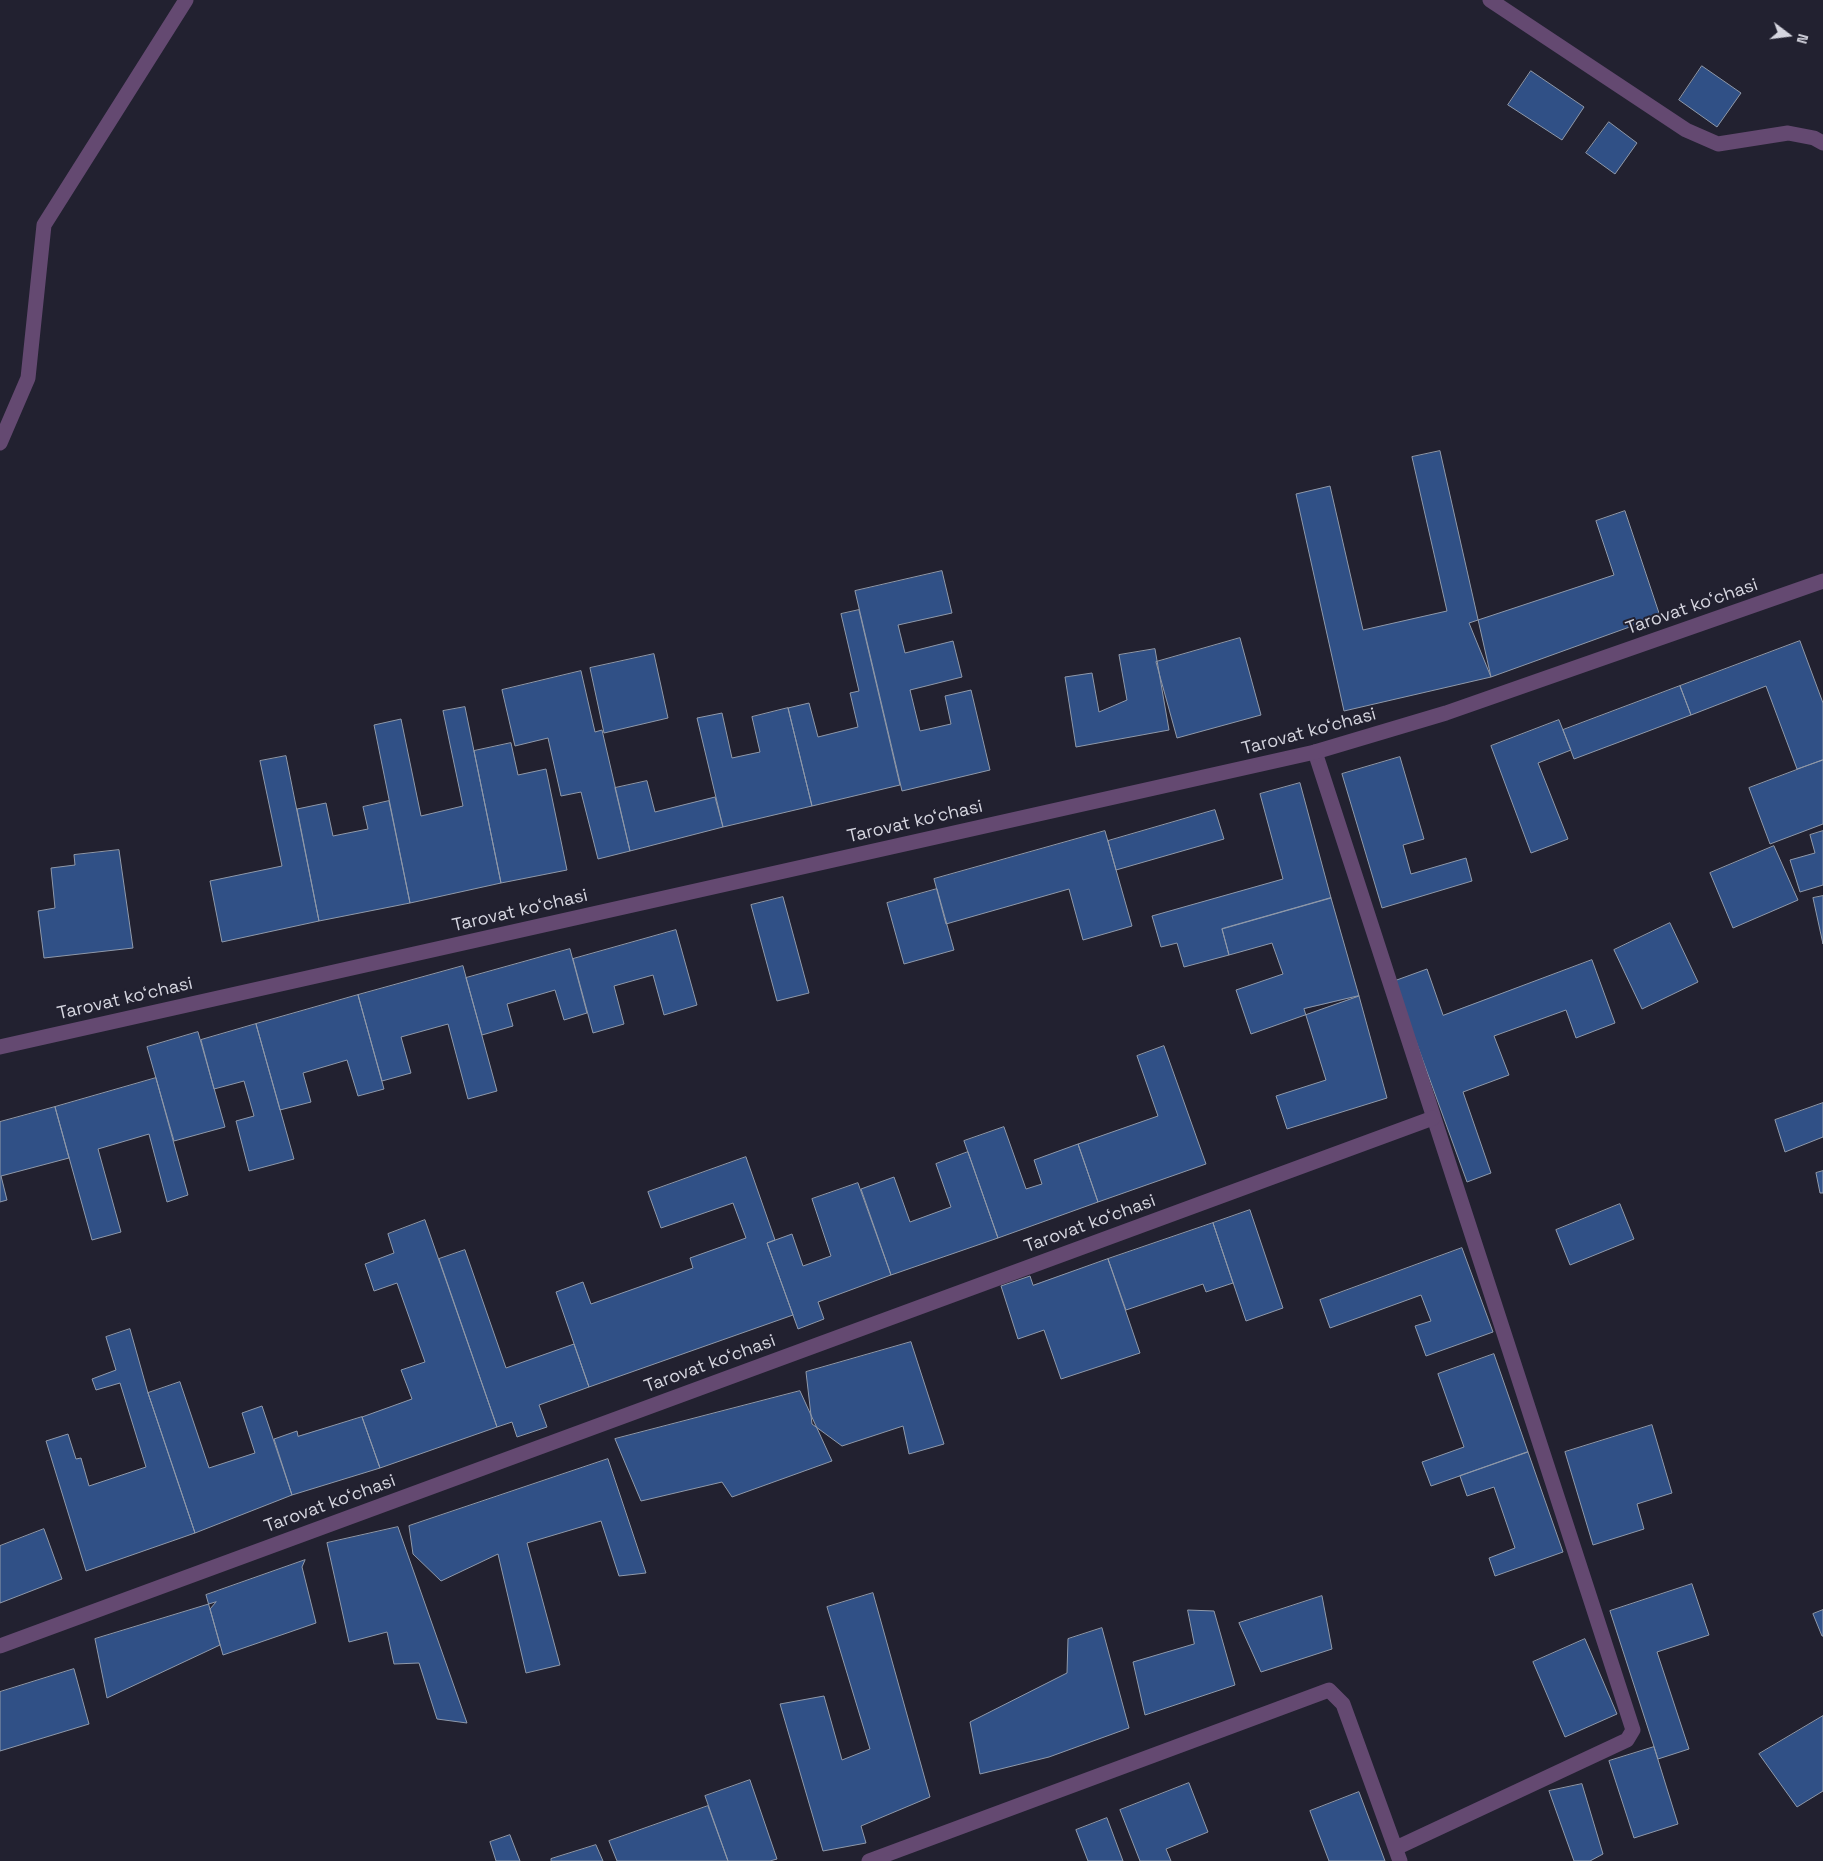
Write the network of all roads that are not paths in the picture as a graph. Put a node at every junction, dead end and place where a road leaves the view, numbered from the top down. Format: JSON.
{"nodes":[{"id":1,"x":186,"y":0,"type":"edge"},
{"id":2,"x":1490,"y":0,"type":"edge"},
{"id":3,"x":1823,"y":144,"type":"edge"},
{"id":4,"x":0,"y":444,"type":"edge"},
{"id":5,"x":1823,"y":581,"type":"edge"},
{"id":6,"x":1314,"y":752,"type":"junction"},
{"id":7,"x":0,"y":1047,"type":"edge"},
{"id":8,"x":1433,"y":1118,"type":"junction"},
{"id":9,"x":0,"y":1646,"type":"edge"},
{"id":10,"x":1398,"y":1854,"type":"edge"},
{"id":11,"x":869,"y":1861,"type":"edge"}],
"edges":[{"from":1,"to":4,"type":"street"},
{"from":2,"to":3,"type":"street"},
{"from":5,"to":6,"type":"street","name":"Tarovat koʻchasi"},
{"from":6,"to":7,"type":"street","name":"Tarovat koʻchasi"},
{"from":6,"to":8,"type":"street"},
{"from":8,"to":9,"type":"street","name":"Tarovat koʻchasi"},
{"from":8,"to":10,"type":"street"},
{"from":10,"to":11,"type":"street"}]}
